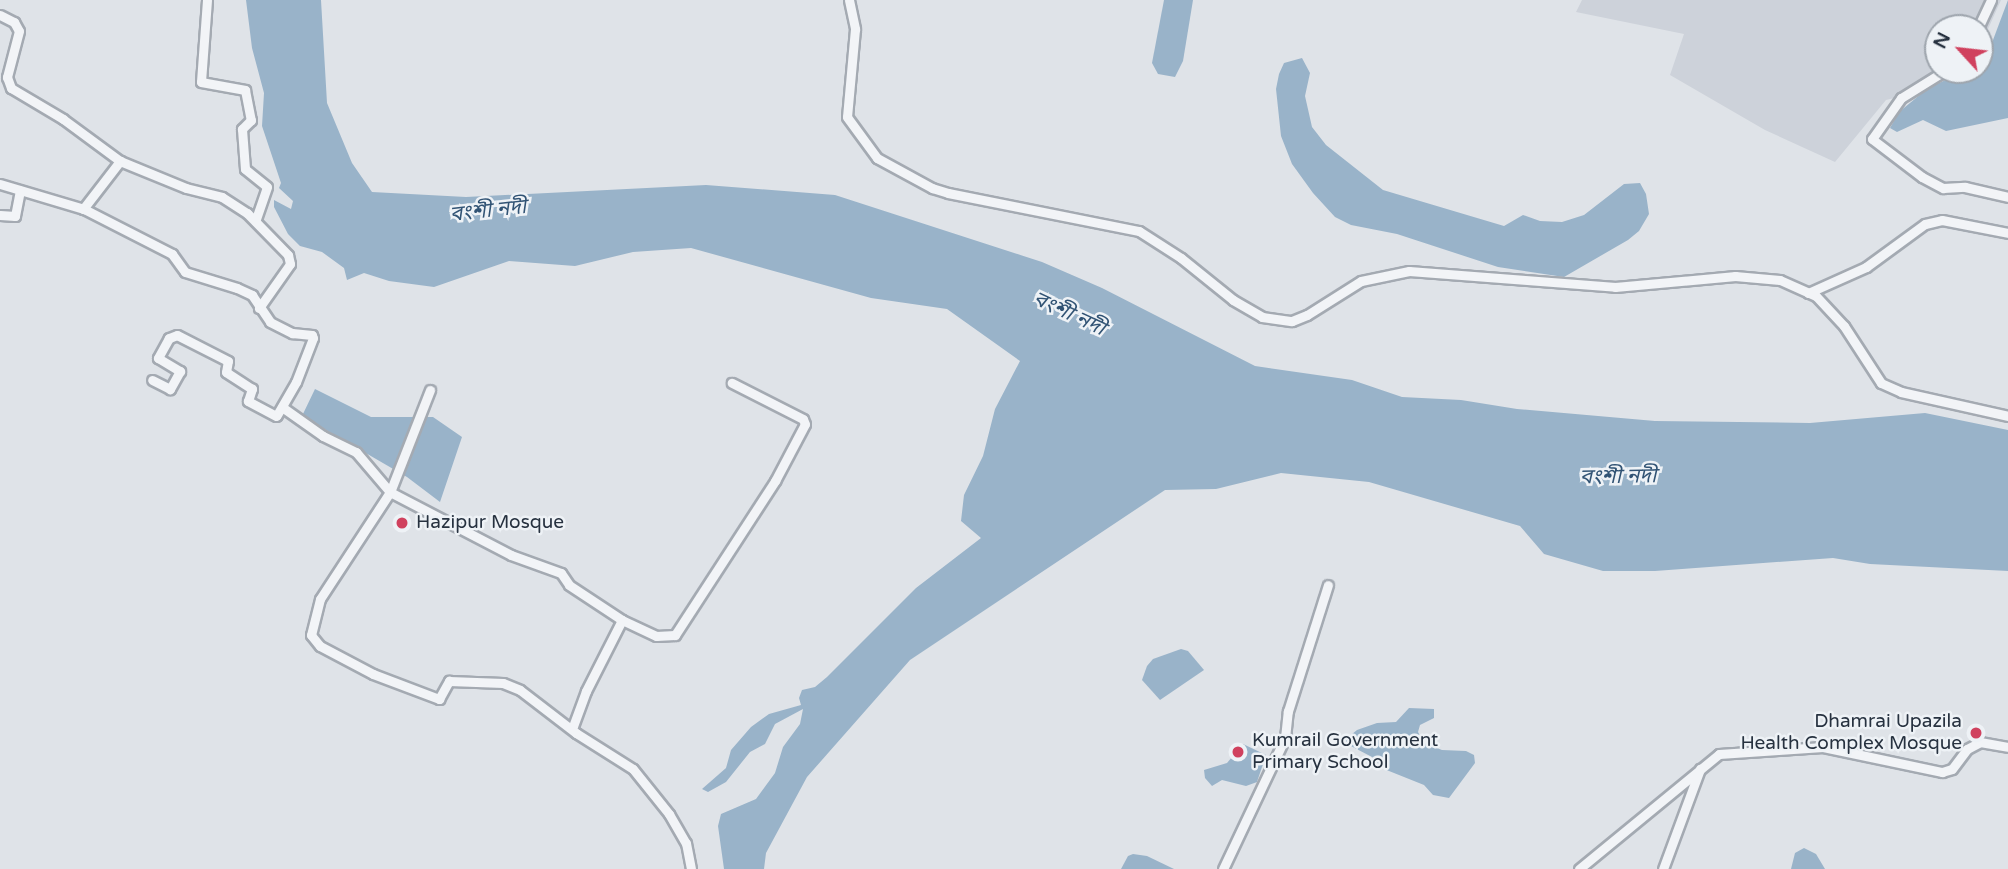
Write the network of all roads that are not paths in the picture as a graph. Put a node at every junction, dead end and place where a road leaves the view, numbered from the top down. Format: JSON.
{"nodes":[{"id":1,"x":207,"y":0,"type":"edge"},
{"id":2,"x":849,"y":0,"type":"edge"},
{"id":3,"x":0,"y":16,"type":"edge"},
{"id":4,"x":1924,"y":84,"type":"edge"},
{"id":5,"x":120,"y":161,"type":"junction"},
{"id":6,"x":0,"y":184,"type":"edge"},
{"id":7,"x":20,"y":190,"type":"junction"},
{"id":8,"x":2008,"y":197,"type":"edge"},
{"id":9,"x":83,"y":208,"type":"junction"},
{"id":10,"x":0,"y":215,"type":"edge"},
{"id":11,"x":255,"y":221,"type":"junction"},
{"id":12,"x":2008,"y":233,"type":"edge"},
{"id":13,"x":1808,"y":293,"type":"junction"},
{"id":14,"x":259,"y":308,"type":"junction"},
{"id":15,"x":152,"y":380,"type":"dead end"},
{"id":16,"x":732,"y":383,"type":"dead end"},
{"id":17,"x":430,"y":390,"type":"dead end"},
{"id":18,"x":282,"y":407,"type":"junction"},
{"id":19,"x":2008,"y":416,"type":"edge"},
{"id":20,"x":390,"y":492,"type":"junction"},
{"id":21,"x":1328,"y":585,"type":"dead end"},
{"id":22,"x":622,"y":620,"type":"junction"},
{"id":23,"x":572,"y":729,"type":"junction"},
{"id":24,"x":2008,"y":747,"type":"edge"},
{"id":25,"x":1702,"y":766,"type":"junction"},
{"id":26,"x":691,"y":869,"type":"edge"},
{"id":27,"x":1223,"y":869,"type":"edge"},
{"id":28,"x":1579,"y":869,"type":"edge"},
{"id":29,"x":1663,"y":869,"type":"edge"}],
"edges":[{"from":1,"to":11,"type":"street"},
{"from":2,"to":13,"type":"street"},
{"from":3,"to":5,"type":"street"},
{"from":4,"to":8,"type":"street"},
{"from":5,"to":9,"type":"street"},
{"from":5,"to":11,"type":"street"},
{"from":6,"to":7,"type":"street"},
{"from":7,"to":9,"type":"street"},
{"from":7,"to":10,"type":"street"},
{"from":9,"to":14,"type":"street"},
{"from":11,"to":14,"type":"street"},
{"from":12,"to":13,"type":"street"},
{"from":13,"to":19,"type":"street"},
{"from":14,"to":18,"type":"street"},
{"from":15,"to":18,"type":"street"},
{"from":16,"to":22,"type":"street"},
{"from":17,"to":20,"type":"street"},
{"from":18,"to":20,"type":"street"},
{"from":20,"to":22,"type":"street"},
{"from":20,"to":23,"type":"street"},
{"from":21,"to":27,"type":"street"},
{"from":22,"to":23,"type":"street"},
{"from":23,"to":26,"type":"street"},
{"from":24,"to":25,"type":"street"},
{"from":25,"to":28,"type":"street"},
{"from":25,"to":29,"type":"street"}]}
